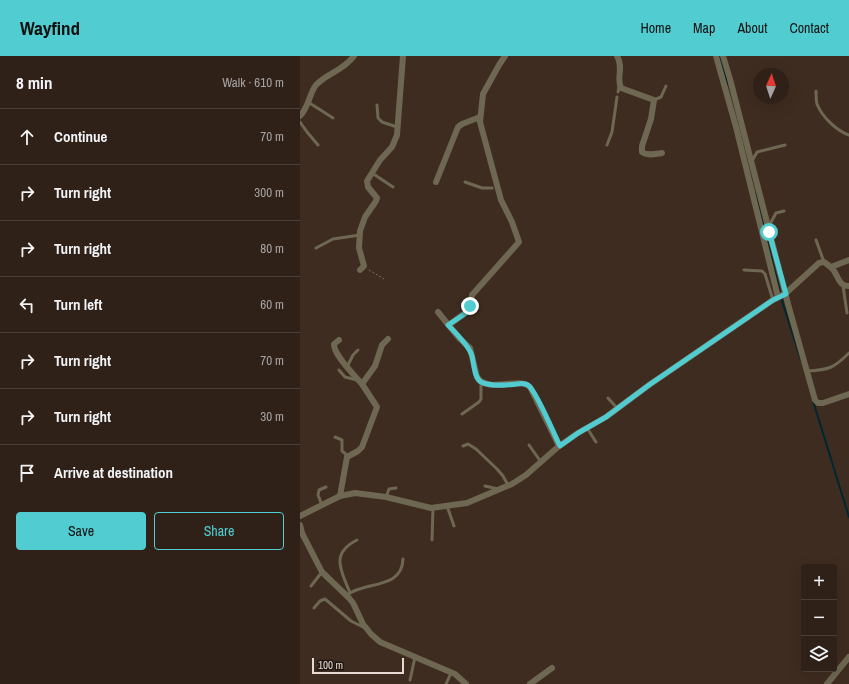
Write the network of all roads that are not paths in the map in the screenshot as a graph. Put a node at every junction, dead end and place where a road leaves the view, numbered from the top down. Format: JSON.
{"nodes":[{"id":1,"x":354,"y":56,"type":"edge"},
{"id":2,"x":402,"y":56,"type":"edge"},
{"id":3,"x":505,"y":56,"type":"edge"},
{"id":4,"x":617,"y":56,"type":"edge"},
{"id":5,"x":716,"y":56,"type":"edge"},
{"id":6,"x":723,"y":56,"type":"edge"},
{"id":7,"x":666,"y":86,"type":"dead end"},
{"id":8,"x":816,"y":91,"type":"dead end"},
{"id":9,"x":617,"y":98,"type":"dead end"},
{"id":10,"x":654,"y":100,"type":"junction"},
{"id":11,"x":308,"y":102,"type":"junction"},
{"id":12,"x":377,"y":105,"type":"dead end"},
{"id":13,"x":300,"y":116,"type":"edge"},
{"id":14,"x":480,"y":117,"type":"junction"},
{"id":15,"x":333,"y":118,"type":"dead end"},
{"id":16,"x":300,"y":122,"type":"edge"},
{"id":17,"x":397,"y":127,"type":"junction"},
{"id":18,"x":849,"y":135,"type":"edge"},
{"id":19,"x":318,"y":145,"type":"dead end"},
{"id":20,"x":608,"y":145,"type":"dead end"},
{"id":21,"x":785,"y":145,"type":"dead end"},
{"id":22,"x":662,"y":153,"type":"dead end"},
{"id":23,"x":752,"y":163,"type":"junction"},
{"id":24,"x":372,"y":173,"type":"junction"},
{"id":25,"x":436,"y":182,"type":"dead end"},
{"id":26,"x":465,"y":182,"type":"dead end"},
{"id":27,"x":393,"y":188,"type":"dead end"},
{"id":28,"x":495,"y":188,"type":"junction"},
{"id":29,"x":784,"y":211,"type":"dead end"},
{"id":30,"x":768,"y":227,"type":"junction"},
{"id":31,"x":360,"y":235,"type":"junction"},
{"id":32,"x":816,"y":240,"type":"dead end"},
{"id":33,"x":316,"y":248,"type":"dead end"},
{"id":34,"x":849,"y":260,"type":"edge"},
{"id":35,"x":824,"y":262,"type":"junction"},
{"id":36,"x":831,"y":267,"type":"junction"},
{"id":37,"x":362,"y":269,"type":"road end"},
{"id":38,"x":744,"y":270,"type":"dead end"},
{"id":39,"x":846,"y":286,"type":"edge"},
{"id":40,"x":780,"y":296,"type":"junction"},
{"id":41,"x":438,"y":312,"type":"dead end"},
{"id":42,"x":846,"y":313,"type":"dead end"},
{"id":43,"x":448,"y":325,"type":"junction"},
{"id":44,"x":388,"y":339,"type":"dead end"},
{"id":45,"x":339,"y":340,"type":"dead end"},
{"id":46,"x":358,"y":350,"type":"dead end"},
{"id":47,"x":849,"y":353,"type":"edge"},
{"id":48,"x":347,"y":367,"type":"junction"},
{"id":49,"x":339,"y":370,"type":"dead end"},
{"id":50,"x":808,"y":371,"type":"junction"},
{"id":51,"x":361,"y":382,"type":"junction"},
{"id":52,"x":481,"y":382,"type":"junction"},
{"id":53,"x":849,"y":394,"type":"edge"},
{"id":54,"x":608,"y":398,"type":"dead end"},
{"id":55,"x":617,"y":408,"type":"junction"},
{"id":56,"x":462,"y":414,"type":"dead end"},
{"id":57,"x":587,"y":428,"type":"junction"},
{"id":58,"x":335,"y":437,"type":"dead end"},
{"id":59,"x":596,"y":442,"type":"dead end"},
{"id":60,"x":529,"y":445,"type":"dead end"},
{"id":61,"x":463,"y":446,"type":"dead end"},
{"id":62,"x":560,"y":446,"type":"junction"},
{"id":63,"x":348,"y":456,"type":"junction"},
{"id":64,"x":541,"y":462,"type":"junction"},
{"id":65,"x":485,"y":486,"type":"dead end"},
{"id":66,"x":508,"y":486,"type":"junction"},
{"id":67,"x":326,"y":487,"type":"dead end"},
{"id":68,"x":396,"y":488,"type":"dead end"},
{"id":69,"x":499,"y":489,"type":"junction"},
{"id":70,"x":340,"y":496,"type":"junction"},
{"id":71,"x":386,"y":497,"type":"junction"},
{"id":72,"x":322,"y":505,"type":"junction"},
{"id":73,"x":447,"y":506,"type":"junction"},
{"id":74,"x":433,"y":508,"type":"junction"},
{"id":75,"x":300,"y":516,"type":"edge"},
{"id":76,"x":300,"y":525,"type":"edge"},
{"id":77,"x":454,"y":526,"type":"dead end"},
{"id":78,"x":357,"y":540,"type":"dead end"},
{"id":79,"x":432,"y":540,"type":"dead end"},
{"id":80,"x":403,"y":559,"type":"dead end"},
{"id":81,"x":322,"y":572,"type":"junction"},
{"id":82,"x":311,"y":586,"type":"dead end"},
{"id":83,"x":348,"y":594,"type":"junction"},
{"id":84,"x":314,"y":608,"type":"dead end"},
{"id":85,"x":367,"y":629,"type":"junction"},
{"id":86,"x":849,"y":657,"type":"edge"},
{"id":87,"x":415,"y":658,"type":"junction"},
{"id":88,"x":552,"y":668,"type":"dead end"},
{"id":89,"x":451,"y":673,"type":"junction"},
{"id":90,"x":410,"y":680,"type":"dead end"},
{"id":91,"x":446,"y":684,"type":"edge"},
{"id":92,"x":466,"y":684,"type":"edge"},
{"id":93,"x":530,"y":684,"type":"edge"},
{"id":94,"x":827,"y":684,"type":"edge"}],
"edges":[{"from":1,"to":11,"type":"street"},
{"from":2,"to":17,"type":"street"},
{"from":3,"to":14,"type":"street"},
{"from":4,"to":10,"type":"street"},
{"from":5,"to":40,"type":"street"},
{"from":6,"to":23,"type":"street"},
{"from":7,"to":10,"type":"lane"},
{"from":8,"to":18,"type":"lane"},
{"from":9,"to":20,"type":"lane"},
{"from":10,"to":22,"type":"street"},
{"from":11,"to":13,"type":"street"},
{"from":11,"to":15,"type":"lane"},
{"from":12,"to":17,"type":"lane"},
{"from":14,"to":25,"type":"street"},
{"from":14,"to":28,"type":"street"},
{"from":16,"to":19,"type":"lane"},
{"from":17,"to":24,"type":"street"},
{"from":21,"to":23,"type":"lane"},
{"from":23,"to":30,"type":"street"},
{"from":24,"to":27,"type":"lane"},
{"from":24,"to":31,"type":"street"},
{"from":26,"to":28,"type":"lane"},
{"from":28,"to":43,"type":"street"},
{"from":29,"to":30,"type":"lane"},
{"from":30,"to":40,"type":"street"},
{"from":31,"to":33,"type":"lane"},
{"from":31,"to":37,"type":"street"},
{"from":32,"to":35,"type":"lane"},
{"from":34,"to":36,"type":"street"},
{"from":35,"to":36,"type":"street"},
{"from":35,"to":40,"type":"street"},
{"from":36,"to":39,"type":"street"},
{"from":38,"to":40,"type":"lane"},
{"from":39,"to":42,"type":"lane"},
{"from":40,"to":50,"type":"street"},
{"from":40,"to":55,"type":"street"},
{"from":41,"to":43,"type":"street"},
{"from":43,"to":52,"type":"street"},
{"from":44,"to":51,"type":"street"},
{"from":45,"to":48,"type":"street"},
{"from":46,"to":48,"type":"lane"},
{"from":47,"to":50,"type":"lane"},
{"from":48,"to":51,"type":"street"},
{"from":49,"to":51,"type":"lane"},
{"from":50,"to":53,"type":"street"},
{"from":51,"to":63,"type":"street"},
{"from":52,"to":56,"type":"lane"},
{"from":52,"to":62,"type":"street"},
{"from":54,"to":55,"type":"lane"},
{"from":55,"to":57,"type":"street"},
{"from":57,"to":59,"type":"lane"},
{"from":57,"to":62,"type":"street"},
{"from":58,"to":63,"type":"lane"},
{"from":60,"to":64,"type":"lane"},
{"from":61,"to":66,"type":"lane"},
{"from":62,"to":64,"type":"street"},
{"from":63,"to":70,"type":"street"},
{"from":64,"to":66,"type":"street"},
{"from":65,"to":69,"type":"lane"},
{"from":66,"to":69,"type":"street"},
{"from":67,"to":72,"type":"lane"},
{"from":68,"to":71,"type":"lane"},
{"from":69,"to":73,"type":"street"},
{"from":70,"to":71,"type":"street"},
{"from":70,"to":72,"type":"street"},
{"from":71,"to":74,"type":"street"},
{"from":72,"to":75,"type":"street"},
{"from":73,"to":74,"type":"street"},
{"from":73,"to":77,"type":"lane"},
{"from":74,"to":79,"type":"lane"},
{"from":76,"to":81,"type":"street"},
{"from":78,"to":83,"type":"lane"},
{"from":80,"to":83,"type":"lane"},
{"from":81,"to":82,"type":"lane"},
{"from":81,"to":83,"type":"street"},
{"from":83,"to":85,"type":"street"},
{"from":84,"to":85,"type":"lane"},
{"from":85,"to":87,"type":"street"},
{"from":86,"to":94,"type":"street"},
{"from":87,"to":89,"type":"street"},
{"from":87,"to":90,"type":"lane"},
{"from":88,"to":93,"type":"street"},
{"from":89,"to":91,"type":"lane"},
{"from":89,"to":92,"type":"street"}]}
